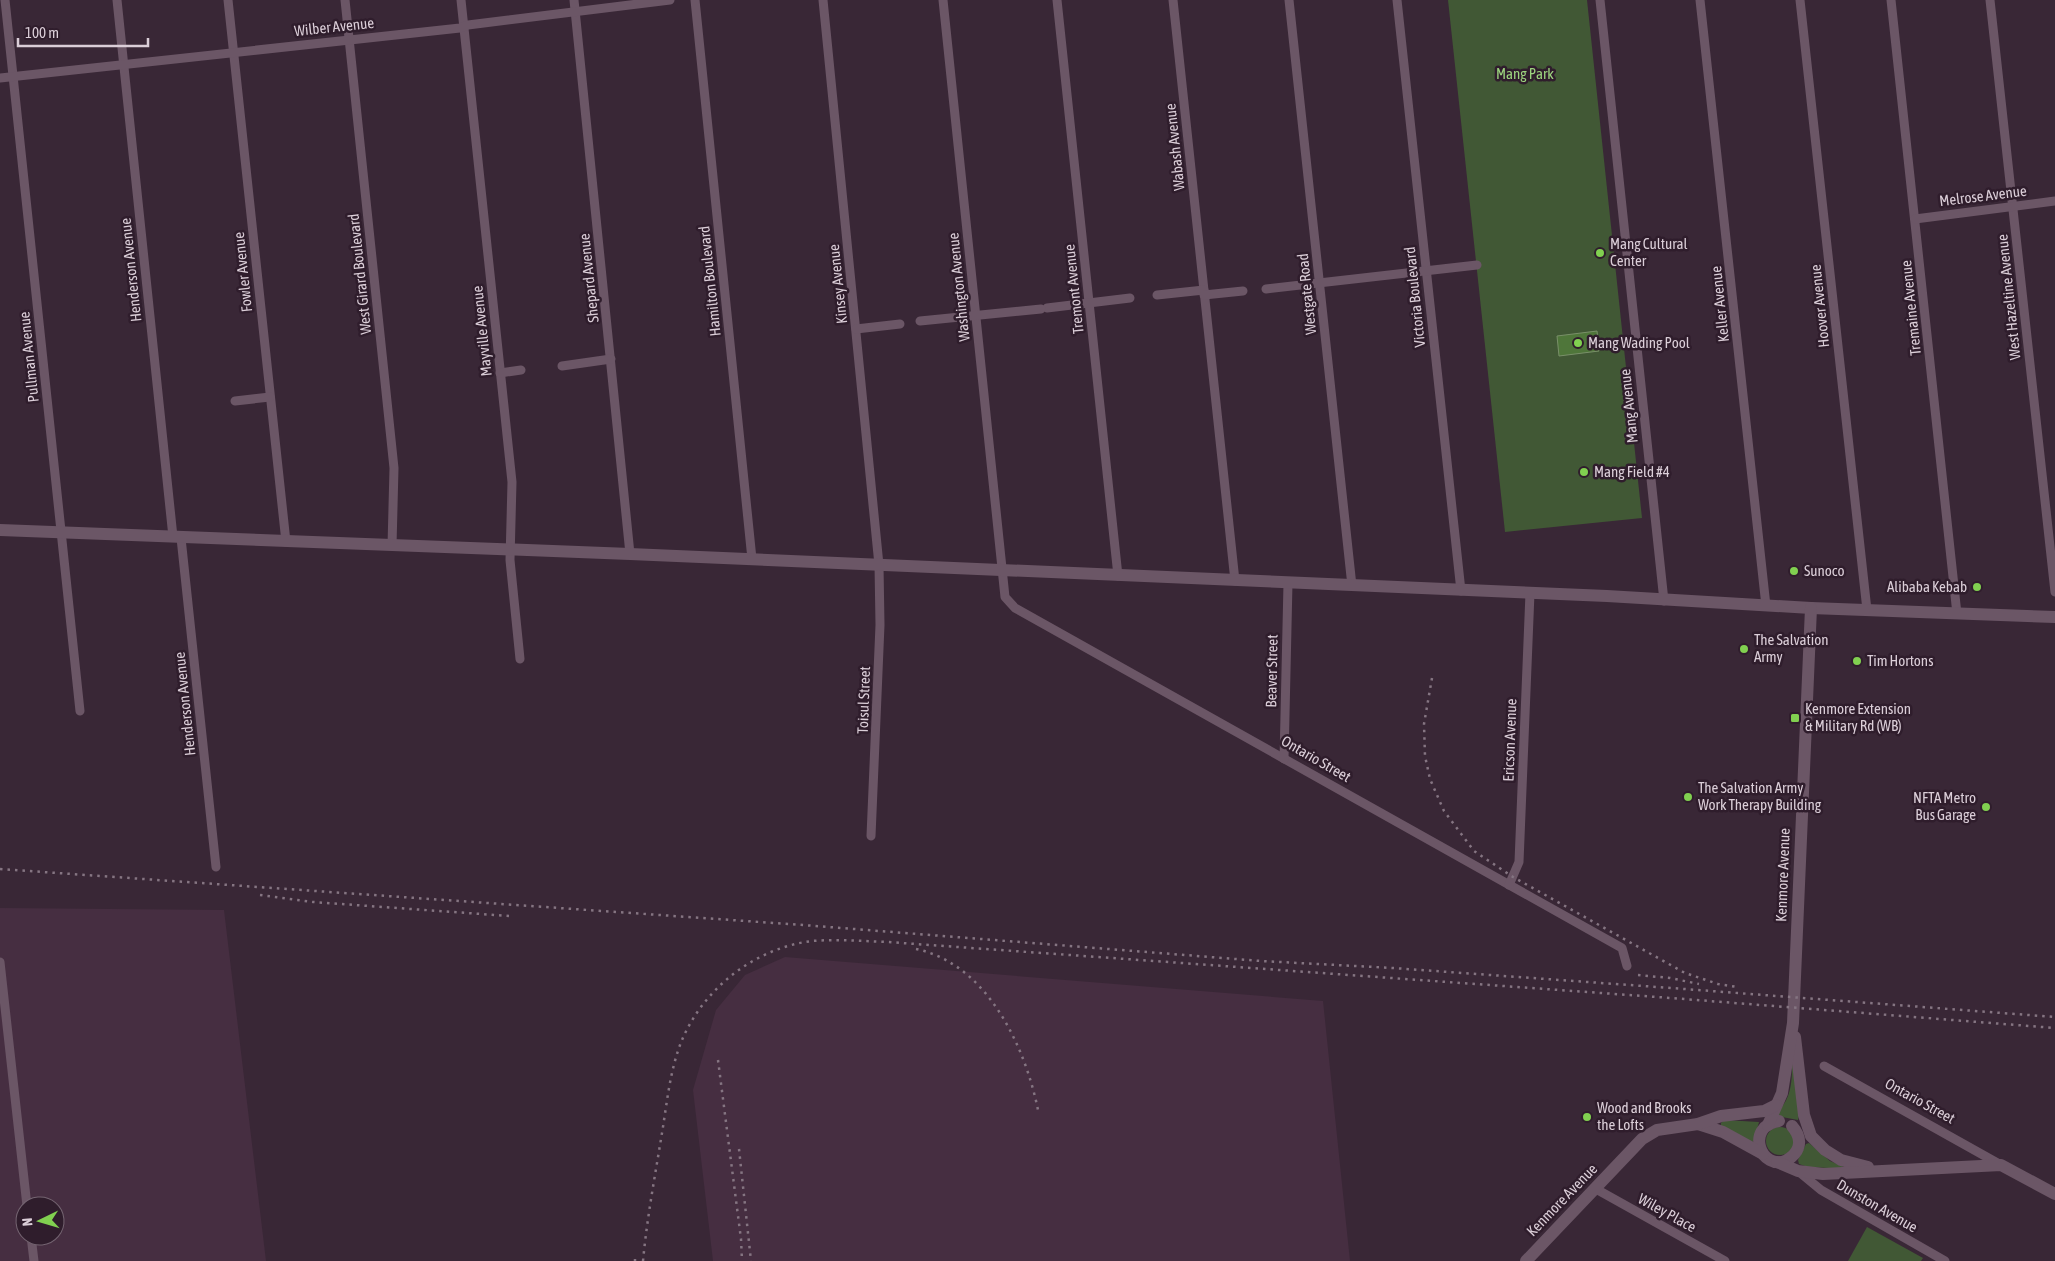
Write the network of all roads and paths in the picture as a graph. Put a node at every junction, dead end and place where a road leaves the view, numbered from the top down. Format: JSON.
{"nodes":[{"id":1,"x":5,"y":0,"type":"edge"},
{"id":2,"x":117,"y":0,"type":"edge"},
{"id":3,"x":228,"y":0,"type":"edge"},
{"id":4,"x":345,"y":0,"type":"edge"},
{"id":5,"x":461,"y":0,"type":"edge"},
{"id":6,"x":574,"y":0,"type":"edge"},
{"id":7,"x":670,"y":0,"type":"edge"},
{"id":8,"x":695,"y":0,"type":"edge"},
{"id":9,"x":823,"y":0,"type":"edge"},
{"id":10,"x":943,"y":0,"type":"edge"},
{"id":11,"x":1057,"y":0,"type":"edge"},
{"id":12,"x":1173,"y":0,"type":"edge"},
{"id":13,"x":1289,"y":0,"type":"edge"},
{"id":14,"x":1398,"y":0,"type":"edge"},
{"id":15,"x":1600,"y":0,"type":"edge"},
{"id":16,"x":1700,"y":0,"type":"edge"},
{"id":17,"x":1800,"y":0,"type":"edge"},
{"id":18,"x":1891,"y":0,"type":"edge"},
{"id":19,"x":1990,"y":0,"type":"edge"},
{"id":20,"x":576,"y":11,"type":"junction"},
{"id":21,"x":464,"y":27,"type":"junction"},
{"id":22,"x":349,"y":40,"type":"junction"},
{"id":23,"x":234,"y":52,"type":"junction"},
{"id":24,"x":124,"y":64,"type":"junction"},
{"id":25,"x":12,"y":76,"type":"junction"},
{"id":26,"x":0,"y":78,"type":"edge"},
{"id":27,"x":2055,"y":201,"type":"edge"},
{"id":28,"x":2013,"y":206,"type":"junction"},
{"id":29,"x":1915,"y":219,"type":"junction"},
{"id":30,"x":1477,"y":265,"type":"dead end"},
{"id":31,"x":1426,"y":270,"type":"junction"},
{"id":32,"x":1320,"y":282,"type":"junction"},
{"id":33,"x":1266,"y":289,"type":"dead end"},
{"id":34,"x":1243,"y":290,"type":"dead end"},
{"id":35,"x":1204,"y":293,"type":"junction"},
{"id":36,"x":1157,"y":295,"type":"dead end"},
{"id":37,"x":1130,"y":298,"type":"dead end"},
{"id":38,"x":1090,"y":302,"type":"junction"},
{"id":39,"x":976,"y":315,"type":"junction"},
{"id":40,"x":920,"y":321,"type":"dead end"},
{"id":41,"x":900,"y":324,"type":"dead end"},
{"id":42,"x":856,"y":329,"type":"junction"},
{"id":43,"x":611,"y":359,"type":"junction"},
{"id":44,"x":562,"y":366,"type":"dead end"},
{"id":45,"x":521,"y":370,"type":"dead end"},
{"id":46,"x":500,"y":373,"type":"junction"},
{"id":47,"x":270,"y":397,"type":"junction"},
{"id":48,"x":235,"y":401,"type":"dead end"},
{"id":49,"x":0,"y":530,"type":"edge"},
{"id":50,"x":60,"y":533,"type":"junction"},
{"id":51,"x":177,"y":538,"type":"junction"},
{"id":52,"x":286,"y":542,"type":"junction"},
{"id":53,"x":392,"y":546,"type":"junction"},
{"id":54,"x":510,"y":550,"type":"junction"},
{"id":55,"x":630,"y":554,"type":"junction"},
{"id":56,"x":752,"y":559,"type":"junction"},
{"id":57,"x":879,"y":565,"type":"junction"},
{"id":58,"x":1003,"y":570,"type":"junction"},
{"id":59,"x":1118,"y":576,"type":"junction"},
{"id":60,"x":1235,"y":581,"type":"junction"},
{"id":61,"x":1288,"y":583,"type":"junction"},
{"id":62,"x":1352,"y":586,"type":"junction"},
{"id":63,"x":1461,"y":591,"type":"junction"},
{"id":64,"x":2055,"y":592,"type":"edge"},
{"id":65,"x":1530,"y":593,"type":"junction"},
{"id":66,"x":1664,"y":601,"type":"junction"},
{"id":67,"x":1766,"y":606,"type":"junction"},
{"id":68,"x":1811,"y":608,"type":"junction"},
{"id":69,"x":1867,"y":610,"type":"junction"},
{"id":70,"x":1957,"y":614,"type":"junction"},
{"id":71,"x":2055,"y":617,"type":"edge"},
{"id":72,"x":520,"y":659,"type":"dead end"},
{"id":73,"x":80,"y":710,"type":"dead end"},
{"id":74,"x":1284,"y":759,"type":"junction"},
{"id":75,"x":872,"y":836,"type":"dead end"},
{"id":76,"x":216,"y":868,"type":"dead end"},
{"id":77,"x":1509,"y":885,"type":"junction"},
{"id":78,"x":0,"y":962,"type":"edge"},
{"id":79,"x":1627,"y":966,"type":"dead end"},
{"id":80,"x":1793,"y":1023,"type":"junction"},
{"id":81,"x":1824,"y":1066,"type":"dead end"},
{"id":82,"x":1769,"y":1115,"type":"junction"},
{"id":83,"x":1698,"y":1124,"type":"junction"},
{"id":84,"x":1802,"y":1131,"type":"junction"},
{"id":85,"x":1763,"y":1154,"type":"junction"},
{"id":86,"x":1777,"y":1162,"type":"junction"},
{"id":87,"x":2001,"y":1165,"type":"junction"},
{"id":88,"x":1900,"y":1170,"type":"junction"},
{"id":89,"x":1798,"y":1171,"type":"junction"},
{"id":90,"x":1596,"y":1189,"type":"junction"},
{"id":91,"x":2055,"y":1194,"type":"edge"},
{"id":92,"x":26,"y":1196,"type":"edge"},
{"id":93,"x":32,"y":1246,"type":"edge"},
{"id":94,"x":34,"y":1261,"type":"edge"},
{"id":95,"x":1526,"y":1261,"type":"edge"},
{"id":96,"x":1724,"y":1261,"type":"edge"},
{"id":97,"x":1945,"y":1261,"type":"edge"}],
"edges":[{"from":1,"to":25,"type":"street","name":"Pullman Avenue"},
{"from":2,"to":24,"type":"street","name":"Henderson Avenue"},
{"from":3,"to":23,"type":"street","name":"Fowler Avenue"},
{"from":4,"to":22,"type":"street","name":"West Girard Boulevard"},
{"from":5,"to":21,"type":"street","name":"Mayville Avenue"},
{"from":6,"to":20,"type":"street","name":"Shepard Avenue"},
{"from":7,"to":20,"type":"street","name":"Wilber Avenue"},
{"from":8,"to":56,"type":"street","name":"Hamilton Boulevard"},
{"from":9,"to":42,"type":"street","name":"Kinsey Avenue"},
{"from":10,"to":39,"type":"street","name":"Washington Avenue"},
{"from":11,"to":38,"type":"street","name":"Tremont Avenue"},
{"from":12,"to":35,"type":"street","name":"Wabash Avenue"},
{"from":13,"to":32,"type":"street","name":"Westgate Road"},
{"from":14,"to":31,"type":"street","name":"Victoria Boulevard"},
{"from":15,"to":66,"type":"street","name":"Mang Avenue"},
{"from":16,"to":67,"type":"street","name":"Keller Avenue"},
{"from":17,"to":69,"type":"street","name":"Hoover Avenue"},
{"from":18,"to":29,"type":"street","name":"Tremaine Avenue"},
{"from":19,"to":28,"type":"street","name":"West Hazeltine Avenue"},
{"from":20,"to":21,"type":"street","name":"Wilber Avenue"},
{"from":20,"to":43,"type":"street","name":"Shepard Avenue"},
{"from":21,"to":22,"type":"street","name":"Wilber Avenue"},
{"from":21,"to":46,"type":"street","name":"Mayville Avenue"},
{"from":22,"to":23,"type":"street","name":"Wilber Avenue"},
{"from":22,"to":53,"type":"street","name":"West Girard Boulevard"},
{"from":23,"to":24,"type":"street","name":"Wilber Avenue"},
{"from":23,"to":47,"type":"street","name":"Fowler Avenue"},
{"from":24,"to":25,"type":"street","name":"Wilber Avenue"},
{"from":24,"to":51,"type":"street","name":"Henderson Avenue"},
{"from":25,"to":26,"type":"street","name":"Wilber Avenue"},
{"from":25,"to":50,"type":"street","name":"Pullman Avenue"},
{"from":27,"to":28,"type":"street","name":"Melrose Avenue"},
{"from":28,"to":29,"type":"street","name":"Melrose Avenue"},
{"from":28,"to":64,"type":"street","name":"West Hazeltine Avenue"},
{"from":29,"to":70,"type":"street","name":"Tremaine Avenue"},
{"from":30,"to":31,"type":"street"},
{"from":31,"to":32,"type":"street"},
{"from":31,"to":63,"type":"street","name":"Victoria Boulevard"},
{"from":32,"to":33,"type":"street"},
{"from":32,"to":62,"type":"street","name":"Westgate Road"},
{"from":34,"to":35,"type":"street"},
{"from":35,"to":36,"type":"street"},
{"from":35,"to":60,"type":"street","name":"Wabash Avenue"},
{"from":37,"to":38,"type":"street"},
{"from":38,"to":39,"type":"street"},
{"from":38,"to":59,"type":"street","name":"Tremont Avenue"},
{"from":39,"to":40,"type":"street"},
{"from":39,"to":58,"type":"street","name":"Washington Avenue"},
{"from":41,"to":42,"type":"street"},
{"from":42,"to":57,"type":"street","name":"Kinsey Avenue"},
{"from":43,"to":44,"type":"street"},
{"from":43,"to":55,"type":"street","name":"Shepard Avenue"},
{"from":45,"to":46,"type":"street"},
{"from":46,"to":54,"type":"street","name":"Mayville Avenue"},
{"from":47,"to":48,"type":"street"},
{"from":47,"to":52,"type":"street","name":"Fowler Avenue"},
{"from":49,"to":50,"type":"main road"},
{"from":50,"to":51,"type":"main road"},
{"from":50,"to":73,"type":"street","name":"Pullman Avenue"},
{"from":51,"to":52,"type":"main road"},
{"from":51,"to":76,"type":"street","name":"Henderson Avenue"},
{"from":52,"to":53,"type":"main road"},
{"from":53,"to":54,"type":"main road"},
{"from":54,"to":55,"type":"main road"},
{"from":54,"to":72,"type":"street","name":"Mayville Avenue"},
{"from":55,"to":56,"type":"main road"},
{"from":56,"to":57,"type":"main road"},
{"from":57,"to":58,"type":"main road"},
{"from":57,"to":75,"type":"street","name":"Toisul Street"},
{"from":58,"to":59,"type":"main road"},
{"from":58,"to":74,"type":"street","name":"Ontario Street"},
{"from":59,"to":60,"type":"main road"},
{"from":60,"to":61,"type":"main road"},
{"from":61,"to":62,"type":"main road"},
{"from":61,"to":74,"type":"street","name":"Beaver Street"},
{"from":62,"to":63,"type":"main road"},
{"from":63,"to":65,"type":"main road"},
{"from":65,"to":66,"type":"main road"},
{"from":65,"to":77,"type":"street","name":"Ericson Avenue"},
{"from":66,"to":67,"type":"main road"},
{"from":67,"to":68,"type":"main road"},
{"from":68,"to":69,"type":"main road"},
{"from":68,"to":80,"type":"main road","name":"Kenmore Avenue"},
{"from":69,"to":70,"type":"main road"},
{"from":70,"to":71,"type":"main road"},
{"from":74,"to":77,"type":"street","name":"Ontario Street"},
{"from":77,"to":79,"type":"street","name":"Ontario Street"},
{"from":78,"to":92,"type":"street"},
{"from":80,"to":82,"type":"main road","name":"Kenmore Avenue"},
{"from":80,"to":84,"type":"main road","name":"Kenmore Avenue"},
{"from":81,"to":87,"type":"street","name":"Ontario Street"},
{"from":82,"to":83,"type":"main road","name":"Kenmore Avenue"},
{"from":82,"to":84,"type":"main road"},
{"from":82,"to":85,"type":"main road"},
{"from":83,"to":85,"type":"main road","name":"Kenmore Avenue"},
{"from":83,"to":90,"type":"main road","name":"Kenmore Avenue"},
{"from":84,"to":86,"type":"main road"},
{"from":84,"to":88,"type":"main road"},
{"from":85,"to":86,"type":"main road"},
{"from":86,"to":89,"type":"main road"},
{"from":87,"to":88,"type":"main road"},
{"from":87,"to":91,"type":"main road","name":"Ontario Street"},
{"from":88,"to":89,"type":"main road"},
{"from":89,"to":97,"type":"street","name":"Dunston Avenue"},
{"from":90,"to":95,"type":"main road","name":"Kenmore Avenue"},
{"from":90,"to":96,"type":"street","name":"Wiley Place"},
{"from":93,"to":94,"type":"street"}]}
